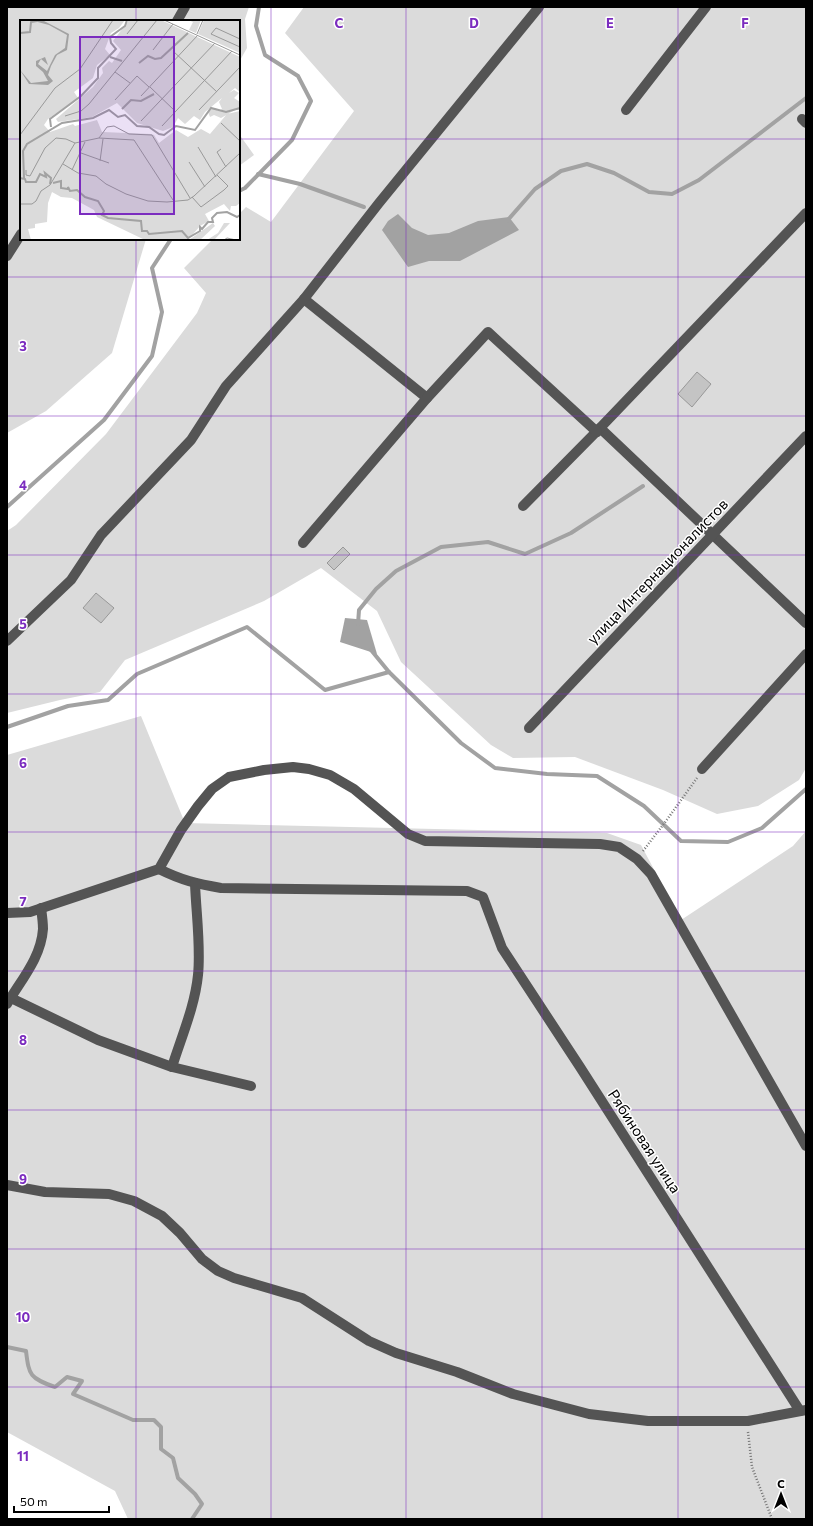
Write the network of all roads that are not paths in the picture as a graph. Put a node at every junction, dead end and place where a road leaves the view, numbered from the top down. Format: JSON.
{"nodes":[{"id":1,"x":185,"y":7,"type":"edge"},
{"id":2,"x":539,"y":7,"type":"edge"},
{"id":3,"x":706,"y":7,"type":"edge"},
{"id":4,"x":178,"y":20,"type":"edge"},
{"id":5,"x":626,"y":110,"type":"dead end"},
{"id":6,"x":806,"y":213,"type":"edge"},
{"id":7,"x":20,"y":236,"type":"edge"},
{"id":8,"x":7,"y":256,"type":"edge"},
{"id":9,"x":304,"y":299,"type":"junction"},
{"id":10,"x":427,"y":398,"type":"junction"},
{"id":11,"x":598,"y":430,"type":"junction"},
{"id":12,"x":806,"y":436,"type":"edge"},
{"id":13,"x":523,"y":506,"type":"dead end"},
{"id":14,"x":712,"y":534,"type":"junction"},
{"id":15,"x":303,"y":542,"type":"dead end"},
{"id":16,"x":806,"y":623,"type":"edge"},
{"id":17,"x":7,"y":641,"type":"edge"},
{"id":18,"x":806,"y":654,"type":"edge"},
{"id":19,"x":529,"y":728,"type":"dead end"},
{"id":20,"x":702,"y":769,"type":"road end"},
{"id":21,"x":159,"y":869,"type":"junction"},
{"id":22,"x":194,"y":883,"type":"junction"},
{"id":23,"x":41,"y":908,"type":"junction"},
{"id":24,"x":7,"y":913,"type":"edge"},
{"id":25,"x":9,"y":1001,"type":"edge"},
{"id":26,"x":172,"y":1067,"type":"junction"},
{"id":27,"x":251,"y":1086,"type":"dead end"},
{"id":28,"x":806,"y":1146,"type":"edge"},
{"id":29,"x":7,"y":1185,"type":"edge"},
{"id":30,"x":803,"y":1410,"type":"edge"}],
"edges":[{"from":1,"to":4,"type":"street"},
{"from":2,"to":9,"type":"street"},
{"from":3,"to":5,"type":"street"},
{"from":6,"to":11,"type":"street"},
{"from":7,"to":8,"type":"street"},
{"from":9,"to":10,"type":"street"},
{"from":9,"to":17,"type":"street"},
{"from":10,"to":11,"type":"street"},
{"from":10,"to":15,"type":"street"},
{"from":11,"to":13,"type":"street"},
{"from":11,"to":14,"type":"street"},
{"from":12,"to":14,"type":"street","name":"улица Интернационалистов"},
{"from":14,"to":16,"type":"street"},
{"from":14,"to":19,"type":"street","name":"улица Интернационалистов"},
{"from":18,"to":20,"type":"street"},
{"from":21,"to":22,"type":"street"},
{"from":21,"to":23,"type":"street"},
{"from":21,"to":28,"type":"street"},
{"from":22,"to":26,"type":"street"},
{"from":22,"to":30,"type":"street","name":"Рябиновая улица"},
{"from":23,"to":24,"type":"street"},
{"from":23,"to":25,"type":"street"},
{"from":25,"to":26,"type":"street"},
{"from":26,"to":27,"type":"street"},
{"from":29,"to":30,"type":"street"}]}
